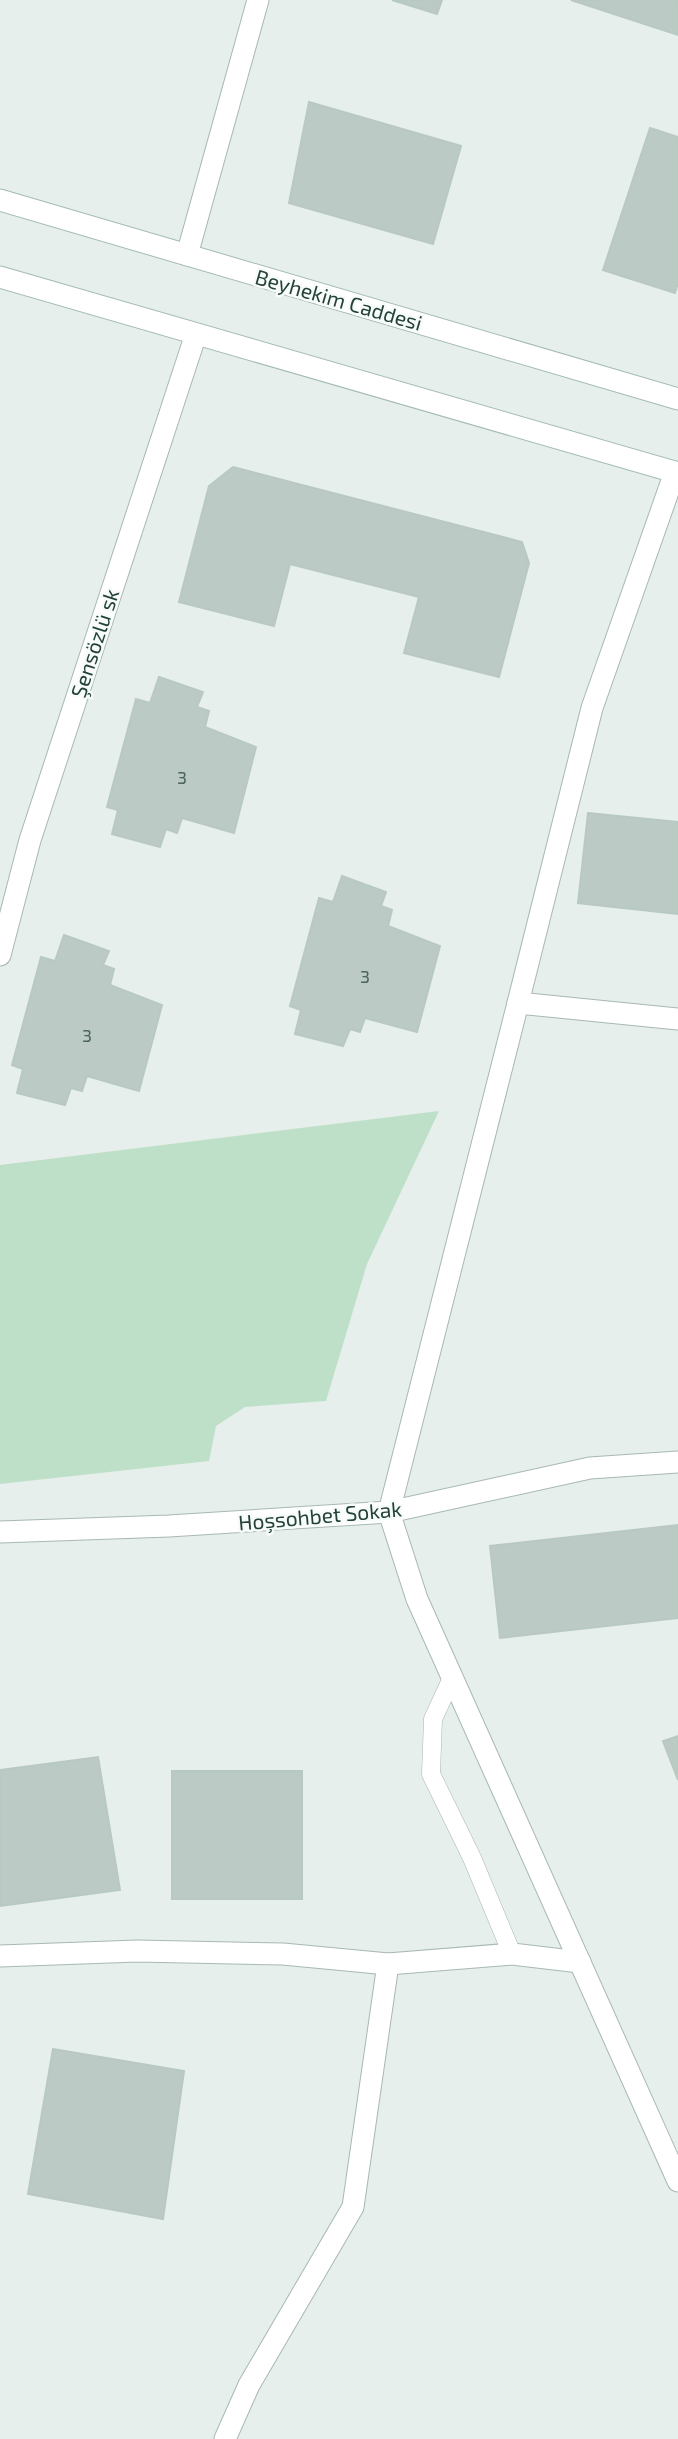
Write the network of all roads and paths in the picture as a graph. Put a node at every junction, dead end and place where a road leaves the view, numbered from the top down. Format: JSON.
{"nodes":[{"id":1,"x":258,"y":0,"type":"edge"},
{"id":2,"x":0,"y":200,"type":"edge"},
{"id":3,"x":187,"y":255,"type":"junction"},
{"id":4,"x":0,"y":277,"type":"edge"},
{"id":5,"x":196,"y":334,"type":"junction"},
{"id":6,"x":678,"y":399,"type":"edge"},
{"id":7,"x":677,"y":473,"type":"edge"},
{"id":8,"x":0,"y":955,"type":"edge"},
{"id":9,"x":519,"y":1003,"type":"junction"},
{"id":10,"x":678,"y":1019,"type":"edge"},
{"id":11,"x":678,"y":1462,"type":"edge"},
{"id":12,"x":389,"y":1512,"type":"junction"},
{"id":13,"x":0,"y":1532,"type":"edge"},
{"id":14,"x":452,"y":1678,"type":"junction"},
{"id":15,"x":512,"y":1954,"type":"junction"},
{"id":16,"x":0,"y":1956,"type":"edge"},
{"id":17,"x":580,"y":1962,"type":"junction"},
{"id":18,"x":388,"y":1964,"type":"junction"},
{"id":19,"x":678,"y":2181,"type":"edge"},
{"id":20,"x":225,"y":2439,"type":"edge"}],
"edges":[{"from":1,"to":3,"type":"street"},
{"from":2,"to":3,"type":"street","name":"Beyhekim Caddesi"},
{"from":3,"to":6,"type":"street","name":"Beyhekim Caddesi"},
{"from":4,"to":5,"type":"street"},
{"from":5,"to":7,"type":"street"},
{"from":5,"to":8,"type":"street","name":"Şensözlü sk"},
{"from":7,"to":9,"type":"street"},
{"from":9,"to":10,"type":"street"},
{"from":9,"to":12,"type":"street"},
{"from":11,"to":12,"type":"street","name":"Hoşsohbet Sokak"},
{"from":12,"to":13,"type":"street","name":"Hoşsohbet Sokak"},
{"from":12,"to":14,"type":"street"},
{"from":14,"to":15,"type":"lane"},
{"from":14,"to":17,"type":"street"},
{"from":15,"to":17,"type":"street"},
{"from":15,"to":18,"type":"street"},
{"from":16,"to":18,"type":"street"},
{"from":17,"to":19,"type":"street"},
{"from":18,"to":20,"type":"street"}]}
